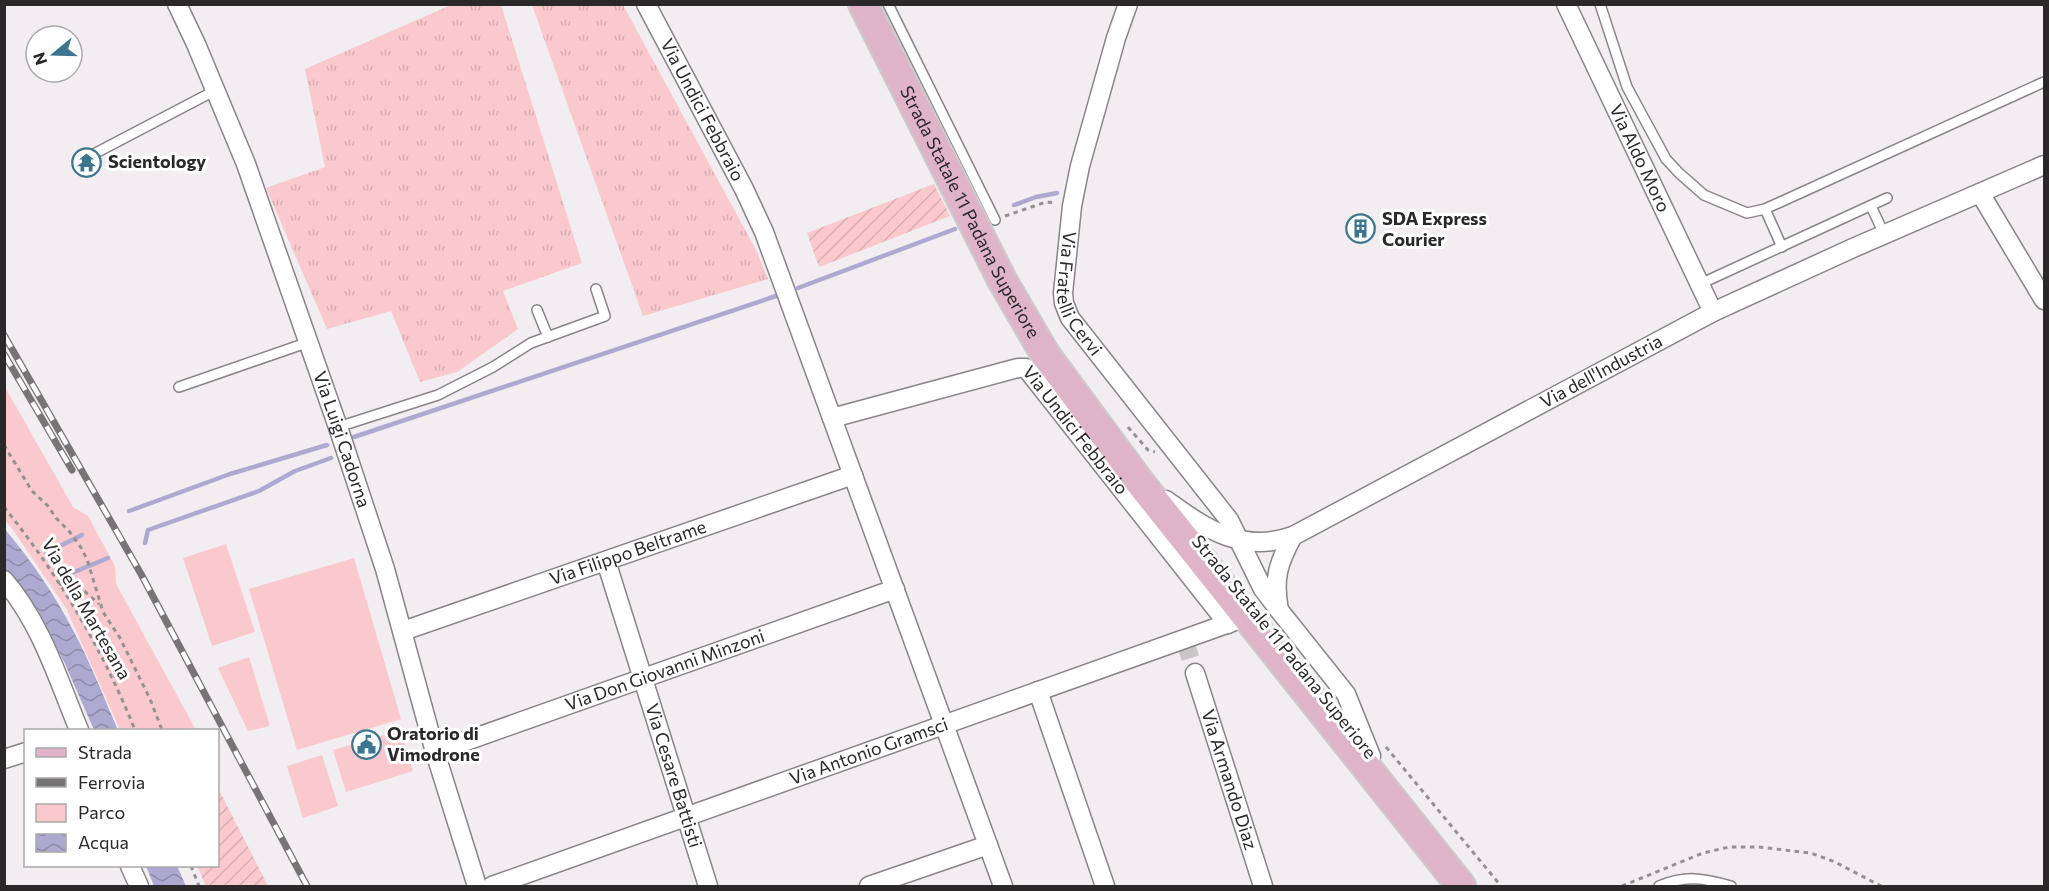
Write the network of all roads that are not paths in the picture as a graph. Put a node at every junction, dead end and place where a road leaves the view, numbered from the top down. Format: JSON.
{"nodes":[{"id":1,"x":177,"y":4,"type":"edge"},
{"id":2,"x":645,"y":4,"type":"edge"},
{"id":3,"x":863,"y":4,"type":"edge"},
{"id":4,"x":888,"y":4,"type":"edge"},
{"id":5,"x":1128,"y":4,"type":"edge"},
{"id":6,"x":1566,"y":4,"type":"edge"},
{"id":7,"x":1600,"y":4,"type":"edge"},
{"id":8,"x":2044,"y":82,"type":"edge"},
{"id":9,"x":216,"y":90,"type":"junction"},
{"id":10,"x":90,"y":156,"type":"dead end"},
{"id":11,"x":2044,"y":165,"type":"edge"},
{"id":12,"x":1980,"y":193,"type":"junction"},
{"id":13,"x":1887,"y":198,"type":"dead end"},
{"id":14,"x":1871,"y":206,"type":"junction"},
{"id":15,"x":1765,"y":209,"type":"junction"},
{"id":16,"x":995,"y":220,"type":"road end"},
{"id":17,"x":1884,"y":234,"type":"junction"},
{"id":18,"x":1782,"y":247,"type":"junction"},
{"id":19,"x":1700,"y":284,"type":"junction"},
{"id":20,"x":596,"y":289,"type":"dead end"},
{"id":21,"x":2044,"y":300,"type":"edge"},
{"id":22,"x":537,"y":310,"type":"dead end"},
{"id":23,"x":1713,"y":312,"type":"junction"},
{"id":24,"x":548,"y":337,"type":"junction"},
{"id":25,"x":309,"y":342,"type":"junction"},
{"id":26,"x":179,"y":387,"type":"dead end"},
{"id":27,"x":1087,"y":412,"type":"junction"},
{"id":28,"x":832,"y":418,"type":"junction"},
{"id":29,"x":338,"y":427,"type":"junction"},
{"id":30,"x":853,"y":475,"type":"junction"},
{"id":31,"x":1166,"y":500,"type":"junction"},
{"id":32,"x":1293,"y":536,"type":"junction"},
{"id":33,"x":1240,"y":540,"type":"junction"},
{"id":34,"x":606,"y":561,"type":"junction"},
{"id":35,"x":4,"y":580,"type":"edge"},
{"id":36,"x":895,"y":589,"type":"junction"},
{"id":37,"x":1279,"y":610,"type":"junction"},
{"id":38,"x":1237,"y":620,"type":"junction"},
{"id":39,"x":403,"y":631,"type":"junction"},
{"id":40,"x":1195,"y":673,"type":"tunnel mouth"},
{"id":41,"x":643,"y":678,"type":"junction"},
{"id":42,"x":1038,"y":691,"type":"junction"},
{"id":43,"x":945,"y":724,"type":"junction"},
{"id":44,"x":79,"y":729,"type":"edge"},
{"id":45,"x":1378,"y":750,"type":"junction"},
{"id":46,"x":435,"y":752,"type":"junction"},
{"id":47,"x":24,"y":753,"type":"edge"},
{"id":48,"x":4,"y":759,"type":"edge"},
{"id":49,"x":686,"y":816,"type":"junction"},
{"id":50,"x":988,"y":845,"type":"junction"},
{"id":51,"x":130,"y":867,"type":"edge"},
{"id":52,"x":140,"y":886,"type":"edge"},
{"id":53,"x":477,"y":886,"type":"edge"},
{"id":54,"x":492,"y":886,"type":"edge"},
{"id":55,"x":708,"y":886,"type":"edge"},
{"id":56,"x":870,"y":886,"type":"edge"},
{"id":57,"x":1003,"y":886,"type":"edge"},
{"id":58,"x":1105,"y":886,"type":"edge"},
{"id":59,"x":1263,"y":886,"type":"edge"},
{"id":60,"x":1461,"y":886,"type":"edge"},
{"id":61,"x":1476,"y":886,"type":"edge"},
{"id":62,"x":1659,"y":886,"type":"edge"},
{"id":63,"x":1731,"y":886,"type":"edge"}],
"edges":[{"from":1,"to":9,"type":"street","name":"Via Luigi Cadorna"},
{"from":2,"to":28,"type":"street","name":"Via Undici Febbraio"},
{"from":3,"to":27,"type":"main road","name":"Strada Statale 11 Padana Superiore"},
{"from":4,"to":16,"type":"lane"},
{"from":5,"to":33,"type":"street","name":"Via Fratelli Cervi"},
{"from":6,"to":19,"type":"street","name":"Via Aldo Moro"},
{"from":7,"to":15,"type":"lane"},
{"from":8,"to":15,"type":"lane"},
{"from":9,"to":10,"type":"lane"},
{"from":9,"to":25,"type":"street","name":"Via Luigi Cadorna"},
{"from":11,"to":12,"type":"street","name":"Via dell'Industria"},
{"from":12,"to":17,"type":"street","name":"Via dell'Industria"},
{"from":12,"to":21,"type":"street"},
{"from":13,"to":14,"type":"lane"},
{"from":14,"to":17,"type":"lane"},
{"from":14,"to":18,"type":"lane"},
{"from":15,"to":18,"type":"lane"},
{"from":17,"to":23,"type":"street","name":"Via dell'Industria"},
{"from":18,"to":19,"type":"lane"},
{"from":19,"to":23,"type":"street","name":"Via Aldo Moro"},
{"from":20,"to":24,"type":"lane"},
{"from":22,"to":24,"type":"lane"},
{"from":23,"to":32,"type":"street","name":"Via dell'Industria"},
{"from":24,"to":29,"type":"lane"},
{"from":25,"to":26,"type":"lane"},
{"from":25,"to":29,"type":"street","name":"Via Luigi Cadorna"},
{"from":27,"to":31,"type":"main road","name":"Strada Statale 11 Padana Superiore"},
{"from":27,"to":38,"type":"main road","name":"Strada Statale 11 Padana Superiore"},
{"from":28,"to":30,"type":"street","name":"Via Undici Febbraio"},
{"from":28,"to":38,"type":"street","name":"Via Undici Febbraio"},
{"from":29,"to":39,"type":"street","name":"Via Luigi Cadorna"},
{"from":30,"to":34,"type":"street","name":"Via Filippo Beltrame"},
{"from":30,"to":36,"type":"street","name":"Via Undici Febbraio"},
{"from":31,"to":33,"type":"street","name":"Via dell'Industria"},
{"from":31,"to":45,"type":"main road","name":"Strada Statale 11 Padana Superiore"},
{"from":32,"to":33,"type":"street","name":"Via dell'Industria"},
{"from":32,"to":37,"type":"street"},
{"from":33,"to":37,"type":"street","name":"Via Fratelli Cervi"},
{"from":34,"to":39,"type":"street","name":"Via Filippo Beltrame"},
{"from":34,"to":41,"type":"street","name":"Via Cesare Battisti"},
{"from":35,"to":44,"type":"street"},
{"from":36,"to":41,"type":"street","name":"Via Don Giovanni Minzoni"},
{"from":36,"to":43,"type":"street","name":"Via Undici Febbraio"},
{"from":37,"to":45,"type":"street","name":"Via Fratelli Cervi"},
{"from":38,"to":42,"type":"street","name":"Via Antonio Gramsci"},
{"from":38,"to":60,"type":"main road","name":"Strada Statale 11 Padana Superiore"},
{"from":39,"to":46,"type":"street","name":"Via Luigi Cadorna"},
{"from":40,"to":59,"type":"street","name":"Via Armando Diaz"},
{"from":41,"to":46,"type":"street","name":"Via Don Giovanni Minzoni"},
{"from":41,"to":49,"type":"street","name":"Via Cesare Battisti"},
{"from":42,"to":43,"type":"street","name":"Via Antonio Gramsci"},
{"from":42,"to":58,"type":"street"},
{"from":43,"to":49,"type":"street","name":"Via Antonio Gramsci"},
{"from":43,"to":50,"type":"street","name":"Via Undici Febbraio"},
{"from":45,"to":61,"type":"main road","name":"Strada Statale 11 Padana Superiore"},
{"from":46,"to":53,"type":"street","name":"Via Luigi Cadorna"},
{"from":47,"to":48,"type":"street"},
{"from":49,"to":54,"type":"street","name":"Via Antonio Gramsci"},
{"from":49,"to":55,"type":"street","name":"Via Cesare Battisti"},
{"from":50,"to":56,"type":"street"},
{"from":50,"to":57,"type":"street","name":"Via Undici Febbraio"},
{"from":51,"to":52,"type":"street"},
{"from":62,"to":63,"type":"lane"}]}
